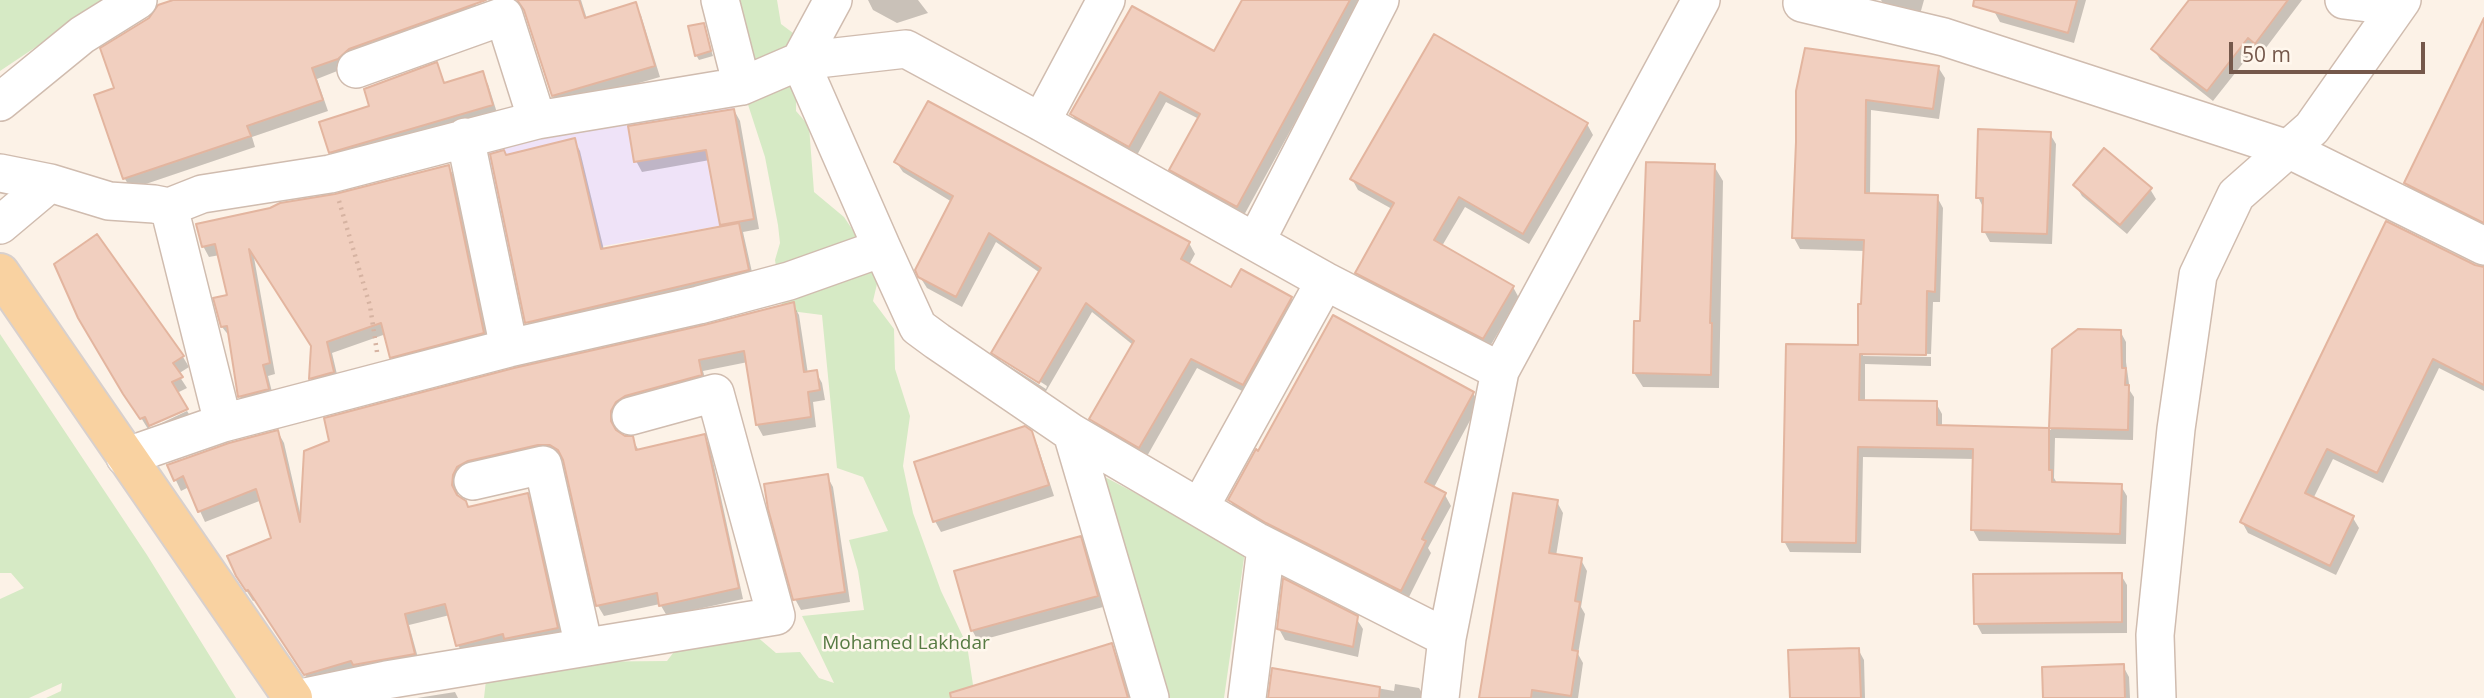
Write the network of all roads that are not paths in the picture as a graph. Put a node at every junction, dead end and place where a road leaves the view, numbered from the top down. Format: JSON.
{"nodes":[{"id":1,"x":138,"y":0,"type":"edge"},
{"id":2,"x":720,"y":0,"type":"edge"},
{"id":3,"x":833,"y":0,"type":"edge"},
{"id":4,"x":1380,"y":0,"type":"edge"},
{"id":5,"x":1701,"y":0,"type":"edge"},
{"id":6,"x":2344,"y":0,"type":"edge"},
{"id":7,"x":2385,"y":0,"type":"edge"},
{"id":8,"x":2402,"y":0,"type":"edge"},
{"id":9,"x":1100,"y":2,"type":"edge"},
{"id":10,"x":1802,"y":3,"type":"dead end"},
{"id":11,"x":502,"y":8,"type":"edge"},
{"id":12,"x":800,"y":61,"type":"junction"},
{"id":13,"x":356,"y":69,"type":"dead end"},
{"id":14,"x":742,"y":86,"type":"junction"},
{"id":15,"x":0,"y":102,"type":"edge"},
{"id":16,"x":537,"y":120,"type":"junction"},
{"id":17,"x":1041,"y":122,"type":"junction"},
{"id":18,"x":466,"y":137,"type":"junction"},
{"id":19,"x":2288,"y":149,"type":"junction"},
{"id":20,"x":0,"y":173,"type":"edge"},
{"id":21,"x":51,"y":183,"type":"junction"},
{"id":22,"x":169,"y":207,"type":"junction"},
{"id":23,"x":0,"y":225,"type":"edge"},
{"id":24,"x":1256,"y":241,"type":"junction"},
{"id":25,"x":2484,"y":246,"type":"edge"},
{"id":26,"x":882,"y":248,"type":"junction"},
{"id":27,"x":0,"y":273,"type":"edge"},
{"id":28,"x":1325,"y":281,"type":"junction"},
{"id":29,"x":509,"y":348,"type":"junction"},
{"id":30,"x":1500,"y":371,"type":"junction"},
{"id":31,"x":631,"y":416,"type":"dead end"},
{"id":32,"x":223,"y":423,"type":"junction"},
{"id":33,"x":1072,"y":433,"type":"junction"},
{"id":34,"x":125,"y":457,"type":"junction"},
{"id":35,"x":473,"y":481,"type":"dead end"},
{"id":36,"x":1200,"y":508,"type":"junction"},
{"id":37,"x":1256,"y":541,"type":"junction"},
{"id":38,"x":1447,"y":638,"type":"junction"},
{"id":39,"x":584,"y":647,"type":"junction"},
{"id":40,"x":292,"y":698,"type":"edge"},
{"id":41,"x":300,"y":698,"type":"edge"},
{"id":42,"x":1150,"y":698,"type":"edge"},
{"id":43,"x":1247,"y":698,"type":"edge"},
{"id":44,"x":1440,"y":698,"type":"edge"},
{"id":45,"x":2157,"y":698,"type":"edge"}],
"edges":[{"from":1,"to":15,"type":"street"},
{"from":2,"to":14,"type":"street"},
{"from":3,"to":12,"type":"street"},
{"from":4,"to":24,"type":"street"},
{"from":5,"to":30,"type":"street"},
{"from":6,"to":7,"type":"street"},
{"from":8,"to":19,"type":"street"},
{"from":9,"to":17,"type":"street"},
{"from":10,"to":19,"type":"street"},
{"from":11,"to":13,"type":"street"},
{"from":11,"to":16,"type":"street"},
{"from":12,"to":14,"type":"street"},
{"from":12,"to":17,"type":"street"},
{"from":12,"to":26,"type":"street"},
{"from":14,"to":16,"type":"street"},
{"from":16,"to":18,"type":"street"},
{"from":17,"to":24,"type":"street"},
{"from":18,"to":22,"type":"street"},
{"from":18,"to":29,"type":"street"},
{"from":19,"to":25,"type":"street"},
{"from":19,"to":45,"type":"street"},
{"from":20,"to":21,"type":"street"},
{"from":21,"to":22,"type":"street"},
{"from":21,"to":23,"type":"street"},
{"from":22,"to":32,"type":"street"},
{"from":24,"to":28,"type":"street"},
{"from":26,"to":29,"type":"street"},
{"from":26,"to":33,"type":"street"},
{"from":27,"to":34,"type":"main road"},
{"from":28,"to":30,"type":"street"},
{"from":28,"to":36,"type":"street"},
{"from":29,"to":32,"type":"street"},
{"from":30,"to":38,"type":"street"},
{"from":31,"to":39,"type":"street"},
{"from":32,"to":34,"type":"street"},
{"from":33,"to":36,"type":"street"},
{"from":33,"to":42,"type":"street"},
{"from":34,"to":40,"type":"main road"},
{"from":35,"to":39,"type":"street"},
{"from":36,"to":37,"type":"street"},
{"from":37,"to":38,"type":"street"},
{"from":37,"to":43,"type":"street"},
{"from":38,"to":44,"type":"street"},
{"from":39,"to":41,"type":"street"}]}
